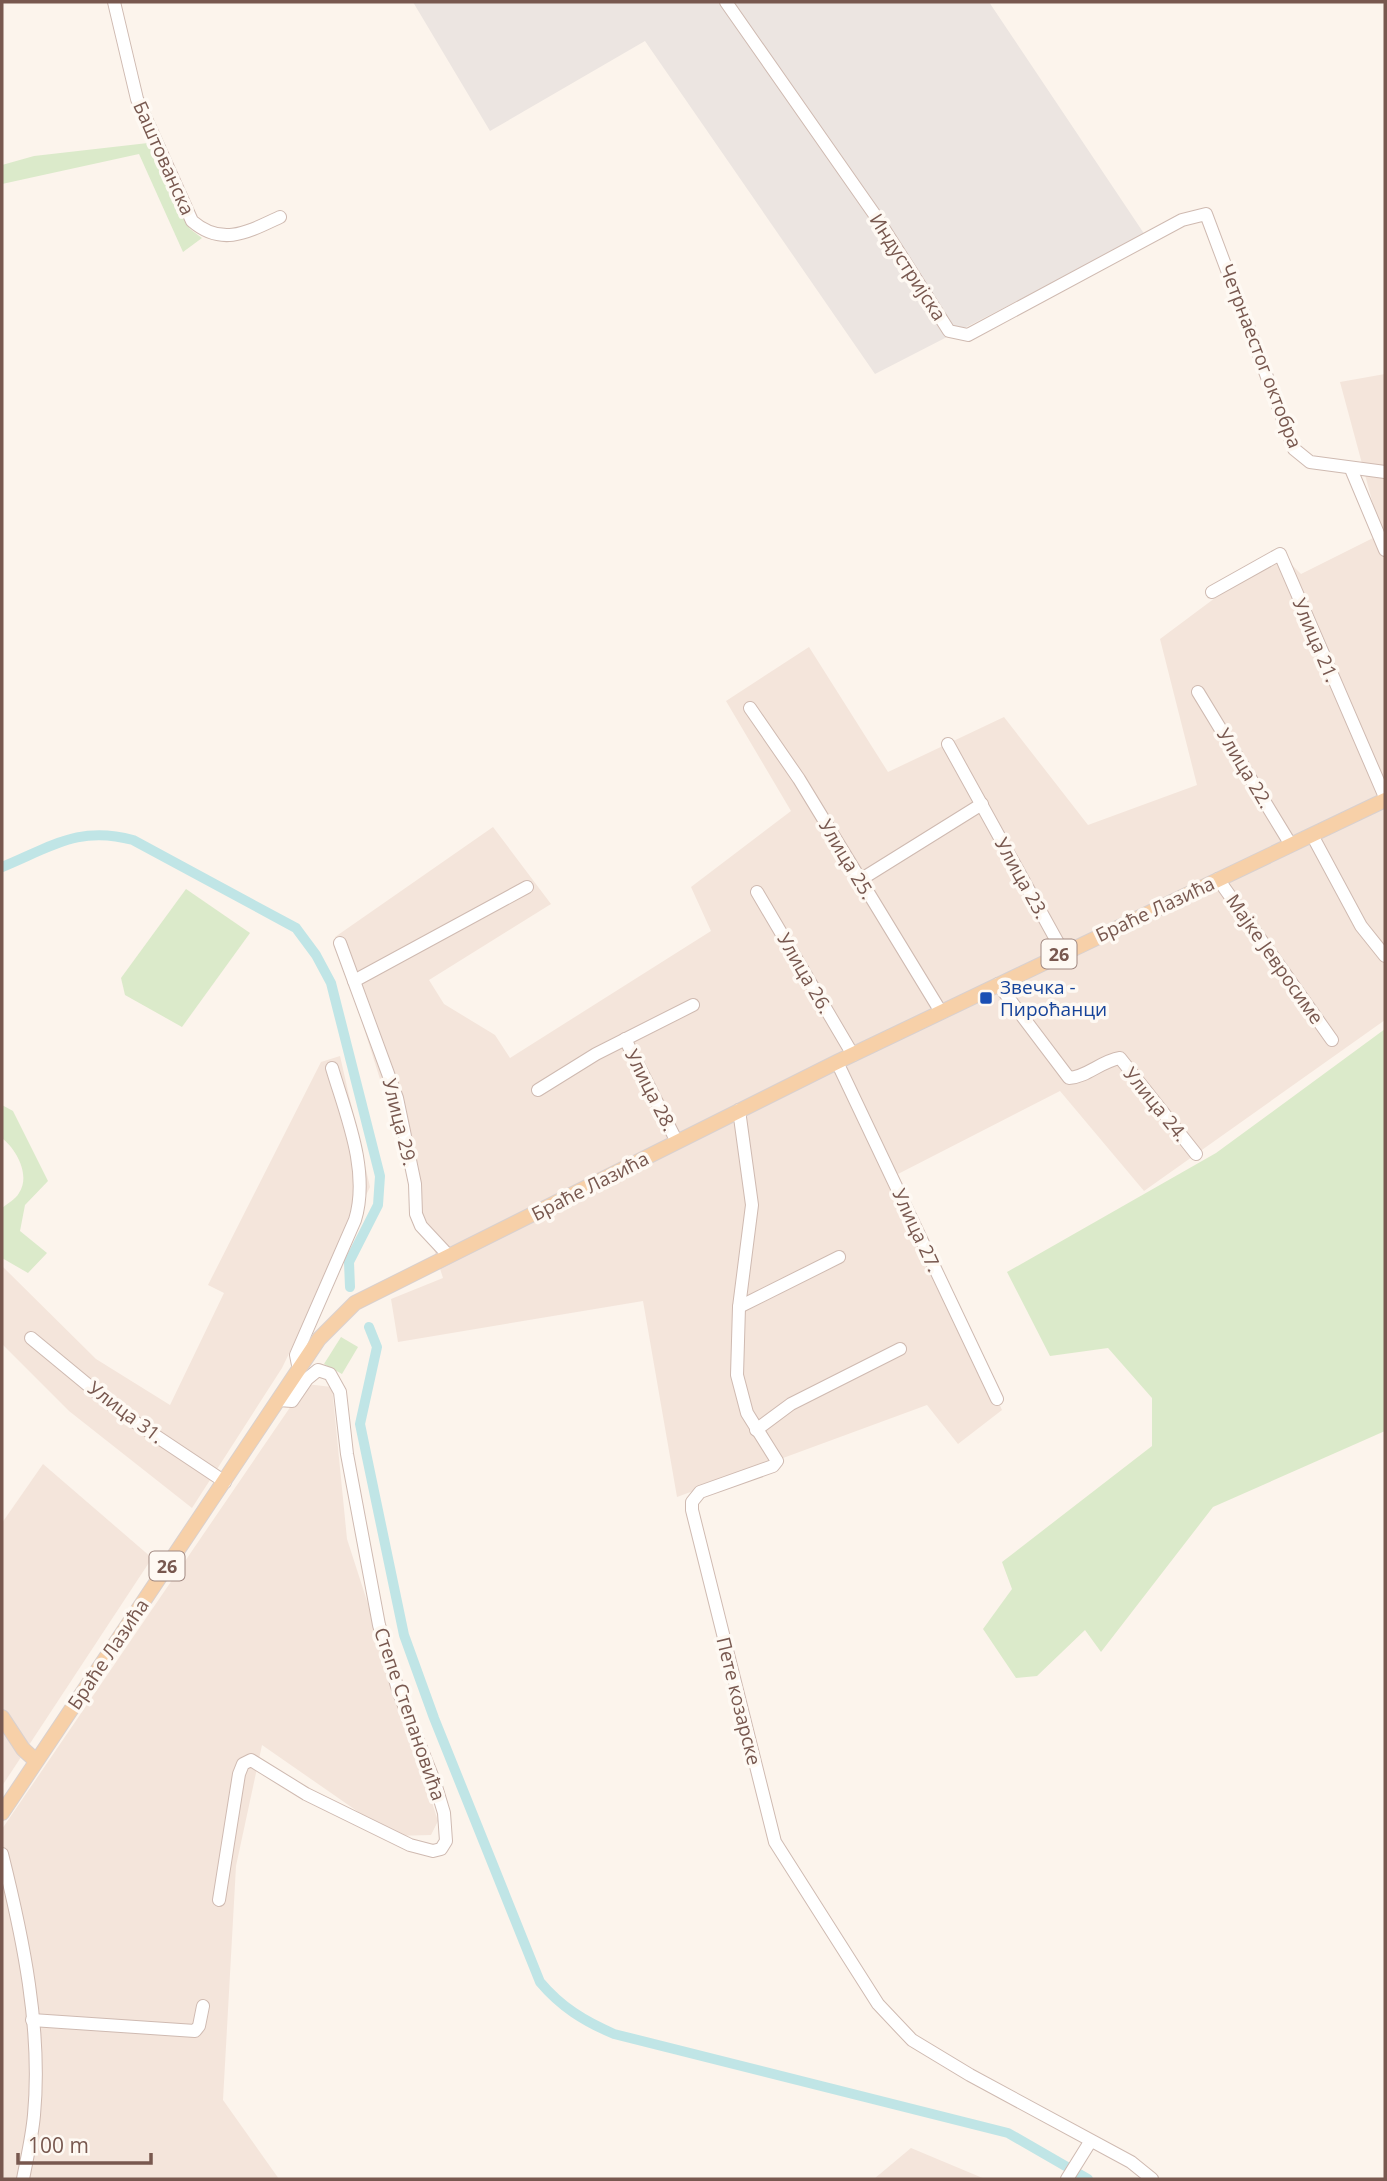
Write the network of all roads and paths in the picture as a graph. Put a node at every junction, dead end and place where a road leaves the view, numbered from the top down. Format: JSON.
{"nodes":[{"id":1,"x":114,"y":2,"type":"edge"},
{"id":2,"x":726,"y":2,"type":"edge"},
{"id":3,"x":1206,"y":214,"type":"joint"},
{"id":4,"x":280,"y":216,"type":"dead end"},
{"id":5,"x":1351,"y":469,"type":"junction"},
{"id":6,"x":1385,"y":471,"type":"edge"},
{"id":7,"x":1385,"y":550,"type":"edge"},
{"id":8,"x":1212,"y":592,"type":"dead end"},
{"id":9,"x":1198,"y":692,"type":"dead end"},
{"id":10,"x":750,"y":708,"type":"dead end"},
{"id":11,"x":948,"y":744,"type":"dead end"},
{"id":12,"x":1385,"y":799,"type":"edge"},
{"id":13,"x":982,"y":804,"type":"junction"},
{"id":14,"x":1312,"y":835,"type":"junction"},
{"id":15,"x":1291,"y":845,"type":"junction"},
{"id":16,"x":1218,"y":879,"type":"junction"},
{"id":17,"x":860,"y":880,"type":"junction"},
{"id":18,"x":527,"y":887,"type":"dead end"},
{"id":19,"x":757,"y":892,"type":"dead end"},
{"id":20,"x":340,"y":943,"type":"dead end"},
{"id":21,"x":1063,"y":952,"type":"junction"},
{"id":22,"x":1385,"y":956,"type":"edge"},
{"id":23,"x":354,"y":981,"type":"junction"},
{"id":24,"x":998,"y":984,"type":"junction"},
{"id":25,"x":693,"y":1005,"type":"dead end"},
{"id":26,"x":941,"y":1012,"type":"junction"},
{"id":27,"x":625,"y":1038,"type":"junction"},
{"id":28,"x":1332,"y":1040,"type":"dead end"},
{"id":29,"x":853,"y":1055,"type":"junction"},
{"id":30,"x":837,"y":1062,"type":"junction"},
{"id":31,"x":332,"y":1068,"type":"dead end"},
{"id":32,"x":538,"y":1090,"type":"dead end"},
{"id":33,"x":739,"y":1110,"type":"junction"},
{"id":34,"x":677,"y":1142,"type":"junction"},
{"id":35,"x":1196,"y":1154,"type":"dead end"},
{"id":36,"x":449,"y":1256,"type":"junction"},
{"id":37,"x":839,"y":1257,"type":"dead end"},
{"id":38,"x":739,"y":1307,"type":"junction"},
{"id":39,"x":31,"y":1338,"type":"dead end"},
{"id":40,"x":900,"y":1349,"type":"dead end"},
{"id":41,"x":299,"y":1370,"type":"junction"},
{"id":42,"x":997,"y":1399,"type":"dead end"},
{"id":43,"x":279,"y":1400,"type":"junction"},
{"id":44,"x":756,"y":1430,"type":"junction"},
{"id":45,"x":225,"y":1482,"type":"junction"},
{"id":46,"x":2,"y":1717,"type":"edge"},
{"id":47,"x":36,"y":1761,"type":"junction"},
{"id":48,"x":2,"y":1813,"type":"edge"},
{"id":49,"x":2,"y":1854,"type":"edge"},
{"id":50,"x":219,"y":1900,"type":"dead end"},
{"id":51,"x":203,"y":2006,"type":"dead end"},
{"id":52,"x":32,"y":2020,"type":"junction"},
{"id":53,"x":1090,"y":2142,"type":"junction"},
{"id":54,"x":1070,"y":2174,"type":"edge"},
{"id":55,"x":23,"y":2179,"type":"edge"},
{"id":56,"x":1152,"y":2179,"type":"edge"}],
"edges":[{"from":1,"to":4,"type":"street","name":"Баштованска"},
{"from":2,"to":3,"type":"street","name":"Индустријска"},
{"from":3,"to":5,"type":"street","name":"Четрнаестог октобра"},
{"from":5,"to":6,"type":"street","name":"Четрнаестог октобра"},
{"from":5,"to":7,"type":"street"},
{"from":8,"to":12,"type":"street","name":"Улица 21."},
{"from":9,"to":15,"type":"street","name":"Улица 22."},
{"from":10,"to":17,"type":"street","name":"Улица 25."},
{"from":11,"to":13,"type":"street","name":"Улица 23."},
{"from":12,"to":14,"type":"main road","name":"Браће Лазића","number":"26"},
{"from":13,"to":17,"type":"street"},
{"from":13,"to":21,"type":"street","name":"Улица 23."},
{"from":14,"to":15,"type":"main road","name":"Браће Лазића","number":"26"},
{"from":14,"to":22,"type":"street"},
{"from":15,"to":16,"type":"main road","name":"Браће Лазића","number":"26"},
{"from":16,"to":21,"type":"main road","name":"Браће Лазића","number":"26"},
{"from":16,"to":28,"type":"street","name":"Мајке Јевросиме"},
{"from":17,"to":26,"type":"street","name":"Улица 25."},
{"from":18,"to":23,"type":"street"},
{"from":19,"to":29,"type":"street","name":"Улица 26."},
{"from":20,"to":23,"type":"street","name":"Улица 29."},
{"from":21,"to":24,"type":"main road","name":"Браће Лазића","number":"26"},
{"from":23,"to":36,"type":"street","name":"Улица 29."},
{"from":24,"to":26,"type":"main road","name":"Браће Лазића","number":"26"},
{"from":24,"to":35,"type":"street","name":"Улица 24."},
{"from":25,"to":27,"type":"street","name":"Улица 28."},
{"from":26,"to":29,"type":"main road","name":"Браће Лазића","number":"26"},
{"from":27,"to":32,"type":"street","name":"Улица 28."},
{"from":27,"to":34,"type":"street","name":"Улица 28."},
{"from":29,"to":30,"type":"main road","name":"Браће Лазића","number":"26"},
{"from":30,"to":33,"type":"main road","name":"Браће Лазића","number":"26"},
{"from":30,"to":42,"type":"street","name":"Улица 27."},
{"from":31,"to":41,"type":"street"},
{"from":33,"to":34,"type":"main road","name":"Браће Лазића","number":"26"},
{"from":33,"to":38,"type":"street","name":"Пете козарске"},
{"from":34,"to":36,"type":"main road","name":"Браће Лазића","number":"26"},
{"from":36,"to":41,"type":"main road","name":"Браће Лазића","number":"26"},
{"from":37,"to":38,"type":"street"},
{"from":38,"to":44,"type":"street","name":"Пете козарске"},
{"from":39,"to":45,"type":"street","name":"Улица 31."},
{"from":40,"to":44,"type":"street"},
{"from":41,"to":43,"type":"main road","name":"Браће Лазића","number":"26"},
{"from":43,"to":45,"type":"main road","name":"Браће Лазића","number":"26"},
{"from":43,"to":50,"type":"street","name":"Степе Степановића"},
{"from":44,"to":53,"type":"street","name":"Пете козарске"},
{"from":45,"to":47,"type":"main road","name":"Браће Лазића","number":"26"},
{"from":46,"to":47,"type":"main road"},
{"from":47,"to":48,"type":"main road","name":"Браће Лазића","number":"26"},
{"from":49,"to":52,"type":"street"},
{"from":51,"to":52,"type":"street"},
{"from":52,"to":55,"type":"street"},
{"from":53,"to":54,"type":"street"},
{"from":53,"to":56,"type":"street","name":"Пете козарске"}]}
